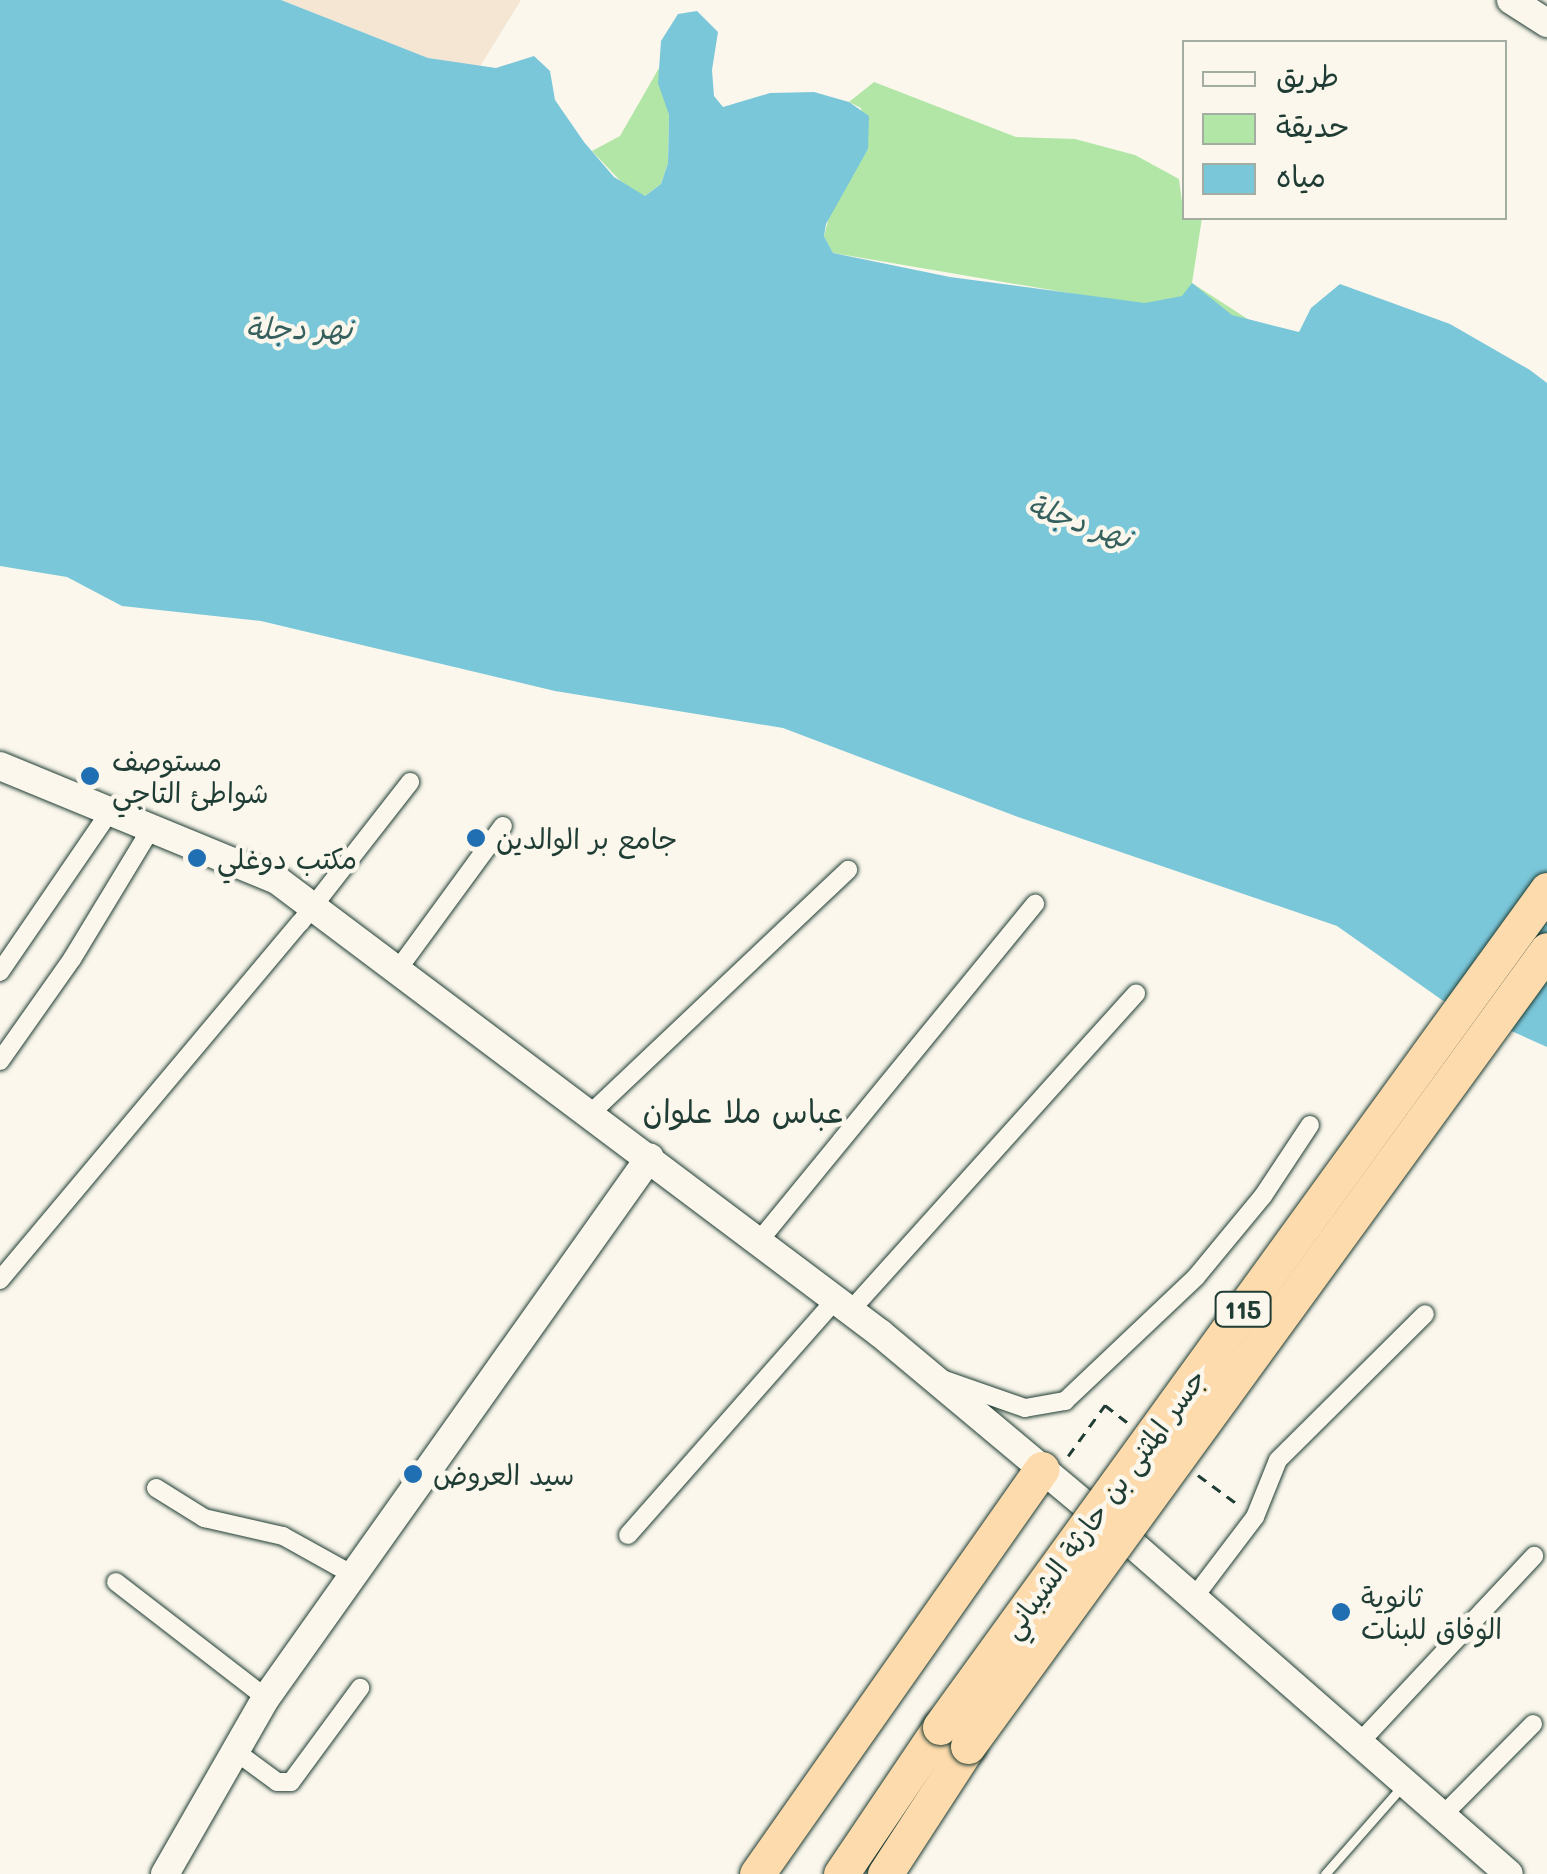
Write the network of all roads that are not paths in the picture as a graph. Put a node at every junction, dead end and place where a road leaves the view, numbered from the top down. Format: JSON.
{"nodes":[{"id":1,"x":1511,"y":0,"type":"edge"},
{"id":2,"x":1547,"y":23,"type":"edge"},
{"id":3,"x":0,"y":766,"type":"edge"},
{"id":4,"x":410,"y":782,"type":"dead end"},
{"id":5,"x":108,"y":814,"type":"junction"},
{"id":6,"x":503,"y":826,"type":"dead end"},
{"id":7,"x":148,"y":832,"type":"junction"},
{"id":8,"x":848,"y":870,"type":"dead end"},
{"id":9,"x":1547,"y":890,"type":"edge"},
{"id":10,"x":1036,"y":904,"type":"dead end"},
{"id":11,"x":311,"y":905,"type":"junction"},
{"id":12,"x":1547,"y":950,"type":"edge"},
{"id":13,"x":0,"y":972,"type":"edge"},
{"id":14,"x":396,"y":972,"type":"junction"},
{"id":15,"x":1136,"y":993,"type":"dead end"},
{"id":16,"x":0,"y":1060,"type":"edge"},
{"id":17,"x":592,"y":1113,"type":"junction"},
{"id":18,"x":1310,"y":1125,"type":"dead end"},
{"id":19,"x":650,"y":1158,"type":"junction"},
{"id":20,"x":759,"y":1241,"type":"junction"},
{"id":21,"x":0,"y":1280,"type":"edge"},
{"id":22,"x":843,"y":1304,"type":"junction"},
{"id":23,"x":1425,"y":1314,"type":"dead end"},
{"id":24,"x":938,"y":1378,"type":"junction"},
{"id":25,"x":1046,"y":1473,"type":"junction"},
{"id":26,"x":156,"y":1488,"type":"dead end"},
{"id":27,"x":1088,"y":1507,"type":"dead end"},
{"id":28,"x":628,"y":1536,"type":"dead end"},
{"id":29,"x":1131,"y":1542,"type":"dead end"},
{"id":30,"x":1534,"y":1556,"type":"dead end"},
{"id":31,"x":355,"y":1576,"type":"junction"},
{"id":32,"x":116,"y":1582,"type":"dead end"},
{"id":33,"x":1196,"y":1596,"type":"junction"},
{"id":34,"x":360,"y":1688,"type":"dead end"},
{"id":35,"x":266,"y":1698,"type":"junction"},
{"id":36,"x":1533,"y":1724,"type":"dead end"},
{"id":37,"x":954,"y":1736,"type":"junction"},
{"id":38,"x":1360,"y":1742,"type":"junction"},
{"id":39,"x":234,"y":1750,"type":"junction"},
{"id":40,"x":1405,"y":1782,"type":"junction"},
{"id":41,"x":1443,"y":1816,"type":"junction"},
{"id":42,"x":165,"y":1874,"type":"edge"},
{"id":43,"x":757,"y":1874,"type":"edge"},
{"id":44,"x":840,"y":1874,"type":"edge"},
{"id":45,"x":884,"y":1874,"type":"edge"},
{"id":46,"x":1325,"y":1874,"type":"edge"},
{"id":47,"x":1510,"y":1874,"type":"edge"}],
"edges":[{"from":1,"to":2,"type":"street"},
{"from":3,"to":5,"type":"street"},
{"from":4,"to":11,"type":"street"},
{"from":5,"to":7,"type":"street"},
{"from":5,"to":13,"type":"street"},
{"from":6,"to":14,"type":"street"},
{"from":7,"to":11,"type":"street"},
{"from":7,"to":16,"type":"street"},
{"from":8,"to":17,"type":"street"},
{"from":9,"to":37,"type":"highway","name":"جسر المثنى بن حارثة الشيباني","number":"115","bridge":true},
{"from":10,"to":20,"type":"street"},
{"from":11,"to":14,"type":"street"},
{"from":11,"to":21,"type":"street"},
{"from":12,"to":37,"type":"highway","name":"جسر المثنى بن حارثة الشيباني","number":"115","bridge":true},
{"from":14,"to":17,"type":"street"},
{"from":15,"to":22,"type":"street"},
{"from":17,"to":19,"type":"street"},
{"from":18,"to":24,"type":"street"},
{"from":19,"to":20,"type":"street"},
{"from":19,"to":31,"type":"street"},
{"from":20,"to":22,"type":"street"},
{"from":22,"to":24,"type":"street"},
{"from":22,"to":28,"type":"street"},
{"from":23,"to":33,"type":"street"},
{"from":24,"to":25,"type":"street"},
{"from":25,"to":27,"type":"street"},
{"from":25,"to":43,"type":"highway"},
{"from":26,"to":31,"type":"street"},
{"from":29,"to":33,"type":"street"},
{"from":30,"to":38,"type":"street"},
{"from":31,"to":35,"type":"street"},
{"from":32,"to":35,"type":"street"},
{"from":33,"to":38,"type":"street"},
{"from":34,"to":39,"type":"street"},
{"from":35,"to":39,"type":"street"},
{"from":36,"to":41,"type":"street"},
{"from":37,"to":44,"type":"highway","number":"115"},
{"from":37,"to":45,"type":"highway","number":"115"},
{"from":38,"to":40,"type":"street"},
{"from":39,"to":42,"type":"street"},
{"from":40,"to":41,"type":"street"},
{"from":40,"to":46,"type":"lane"},
{"from":41,"to":47,"type":"street"}]}
